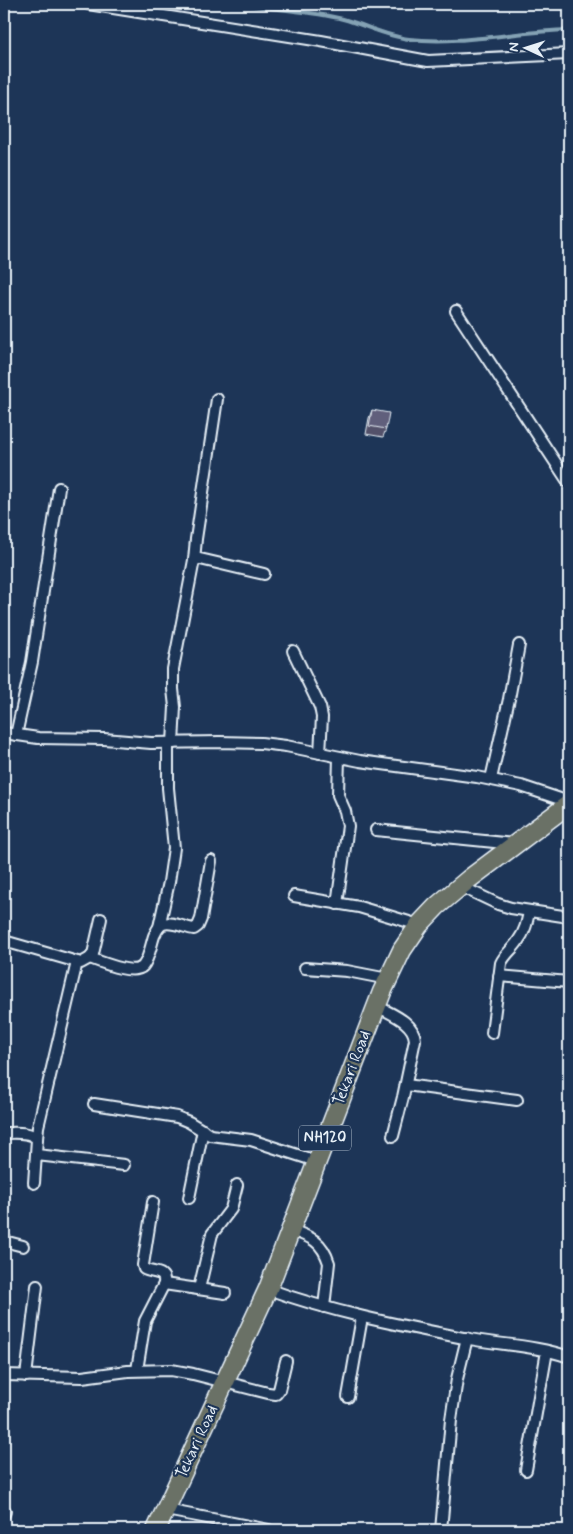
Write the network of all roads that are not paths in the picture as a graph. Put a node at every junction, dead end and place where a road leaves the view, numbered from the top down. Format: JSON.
{"nodes":[{"id":1,"x":88,"y":4,"type":"edge"},
{"id":2,"x":569,"y":54,"type":"edge"},
{"id":3,"x":456,"y":311,"type":"dead end"},
{"id":4,"x":217,"y":399,"type":"dead end"},
{"id":5,"x":569,"y":483,"type":"edge"},
{"id":6,"x":59,"y":488,"type":"dead end"},
{"id":7,"x":194,"y":560,"type":"junction"},
{"id":8,"x":264,"y":574,"type":"dead end"},
{"id":9,"x":519,"y":645,"type":"dead end"},
{"id":10,"x":293,"y":651,"type":"dead end"},
{"id":11,"x":4,"y":733,"type":"edge"},
{"id":12,"x":16,"y":735,"type":"junction"},
{"id":13,"x":170,"y":742,"type":"junction"},
{"id":14,"x":320,"y":753,"type":"junction"},
{"id":15,"x":339,"y":757,"type":"junction"},
{"id":16,"x":491,"y":779,"type":"junction"},
{"id":17,"x":569,"y":803,"type":"edge"},
{"id":18,"x":376,"y":830,"type":"dead end"},
{"id":19,"x":515,"y":844,"type":"junction"},
{"id":20,"x":211,"y":862,"type":"dead end"},
{"id":21,"x":460,"y":886,"type":"junction"},
{"id":22,"x":294,"y":896,"type":"dead end"},
{"id":23,"x":338,"y":904,"type":"junction"},
{"id":24,"x":529,"y":912,"type":"junction"},
{"id":25,"x":569,"y":917,"type":"edge"},
{"id":26,"x":101,"y":919,"type":"dead end"},
{"id":27,"x":419,"y":925,"type":"junction"},
{"id":28,"x":159,"y":927,"type":"junction"},
{"id":29,"x":4,"y":941,"type":"edge"},
{"id":30,"x":90,"y":958,"type":"junction"},
{"id":31,"x":77,"y":962,"type":"junction"},
{"id":32,"x":305,"y":968,"type":"dead end"},
{"id":33,"x":499,"y":976,"type":"junction"},
{"id":34,"x":388,"y":979,"type":"junction"},
{"id":35,"x":569,"y":982,"type":"edge"},
{"id":36,"x":377,"y":1006,"type":"junction"},
{"id":37,"x":492,"y":1033,"type":"dead end"},
{"id":38,"x":406,"y":1085,"type":"junction"},
{"id":39,"x":516,"y":1100,"type":"dead end"},
{"id":40,"x":94,"y":1104,"type":"dead end"},
{"id":41,"x":203,"y":1130,"type":"junction"},
{"id":42,"x":4,"y":1133,"type":"edge"},
{"id":43,"x":393,"y":1136,"type":"dead end"},
{"id":44,"x":37,"y":1139,"type":"junction"},
{"id":45,"x":37,"y":1155,"type":"junction"},
{"id":46,"x":316,"y":1161,"type":"junction"},
{"id":47,"x":124,"y":1165,"type":"dead end"},
{"id":48,"x":34,"y":1182,"type":"dead end"},
{"id":49,"x":237,"y":1185,"type":"dead end"},
{"id":50,"x":189,"y":1198,"type":"dead end"},
{"id":51,"x":153,"y":1202,"type":"dead end"},
{"id":52,"x":291,"y":1230,"type":"junction"},
{"id":53,"x":4,"y":1241,"type":"edge"},
{"id":54,"x":23,"y":1246,"type":"dead end"},
{"id":55,"x":164,"y":1284,"type":"junction"},
{"id":56,"x":37,"y":1286,"type":"dead end"},
{"id":57,"x":268,"y":1289,"type":"junction"},
{"id":58,"x":199,"y":1290,"type":"junction"},
{"id":59,"x":225,"y":1293,"type":"dead end"},
{"id":60,"x":324,"y":1307,"type":"junction"},
{"id":61,"x":362,"y":1317,"type":"junction"},
{"id":62,"x":467,"y":1338,"type":"junction"},
{"id":63,"x":547,"y":1351,"type":"junction"},
{"id":64,"x":569,"y":1357,"type":"edge"},
{"id":65,"x":286,"y":1361,"type":"dead end"},
{"id":66,"x":137,"y":1370,"type":"junction"},
{"id":67,"x":4,"y":1375,"type":"edge"},
{"id":68,"x":26,"y":1376,"type":"junction"},
{"id":69,"x":225,"y":1381,"type":"junction"},
{"id":70,"x":348,"y":1397,"type":"dead end"},
{"id":71,"x":526,"y":1470,"type":"dead end"},
{"id":72,"x":166,"y":1510,"type":"junction"},
{"id":73,"x":156,"y":1530,"type":"edge"},
{"id":74,"x":269,"y":1530,"type":"edge"},
{"id":75,"x":441,"y":1530,"type":"edge"}],
"edges":[{"from":1,"to":2,"type":"street"},
{"from":3,"to":5,"type":"street"},
{"from":4,"to":7,"type":"street"},
{"from":6,"to":12,"type":"street"},
{"from":7,"to":8,"type":"street"},
{"from":7,"to":13,"type":"street"},
{"from":9,"to":16,"type":"street"},
{"from":10,"to":14,"type":"street"},
{"from":11,"to":12,"type":"street"},
{"from":12,"to":13,"type":"street"},
{"from":13,"to":14,"type":"street"},
{"from":13,"to":28,"type":"street"},
{"from":14,"to":15,"type":"street"},
{"from":15,"to":16,"type":"street"},
{"from":15,"to":23,"type":"street"},
{"from":16,"to":17,"type":"street"},
{"from":17,"to":19,"type":"highway","name":"Tekari Road","number":"NH120"},
{"from":18,"to":19,"type":"street"},
{"from":19,"to":21,"type":"highway","name":"Tekari Road","number":"NH120"},
{"from":20,"to":28,"type":"street"},
{"from":21,"to":24,"type":"street"},
{"from":21,"to":27,"type":"highway","name":"Tekari Road","number":"NH120"},
{"from":22,"to":23,"type":"street"},
{"from":23,"to":27,"type":"street"},
{"from":24,"to":25,"type":"street"},
{"from":24,"to":33,"type":"street"},
{"from":26,"to":30,"type":"street"},
{"from":27,"to":34,"type":"highway","name":"Tekari Road","number":"NH120"},
{"from":28,"to":30,"type":"street"},
{"from":29,"to":31,"type":"street"},
{"from":30,"to":31,"type":"street"},
{"from":31,"to":44,"type":"street"},
{"from":32,"to":34,"type":"street"},
{"from":33,"to":35,"type":"street"},
{"from":33,"to":37,"type":"street"},
{"from":34,"to":36,"type":"highway","name":"Tekari Road","number":"NH120"},
{"from":36,"to":38,"type":"street"},
{"from":36,"to":46,"type":"highway","name":"Tekari Road","number":"NH120"},
{"from":38,"to":39,"type":"street"},
{"from":38,"to":43,"type":"street"},
{"from":40,"to":41,"type":"street"},
{"from":41,"to":46,"type":"street"},
{"from":41,"to":50,"type":"street"},
{"from":42,"to":44,"type":"street"},
{"from":44,"to":45,"type":"street"},
{"from":45,"to":47,"type":"street"},
{"from":45,"to":48,"type":"street"},
{"from":46,"to":52,"type":"highway","name":"Tekari Road","number":"NH120"},
{"from":49,"to":58,"type":"street"},
{"from":51,"to":55,"type":"street"},
{"from":52,"to":57,"type":"highway","name":"Tekari Road","number":"NH120"},
{"from":52,"to":60,"type":"street"},
{"from":53,"to":54,"type":"street"},
{"from":55,"to":58,"type":"street"},
{"from":55,"to":66,"type":"street"},
{"from":56,"to":68,"type":"street"},
{"from":57,"to":60,"type":"street"},
{"from":57,"to":69,"type":"highway","name":"Tekari Road","number":"NH120"},
{"from":58,"to":59,"type":"street"},
{"from":60,"to":61,"type":"street"},
{"from":61,"to":62,"type":"street"},
{"from":61,"to":70,"type":"street"},
{"from":62,"to":63,"type":"street"},
{"from":62,"to":75,"type":"street"},
{"from":63,"to":64,"type":"street"},
{"from":63,"to":71,"type":"street"},
{"from":65,"to":69,"type":"street"},
{"from":66,"to":68,"type":"street"},
{"from":66,"to":69,"type":"street"},
{"from":67,"to":68,"type":"street"},
{"from":69,"to":72,"type":"highway","name":"Tekari Road","number":"NH120"},
{"from":72,"to":73,"type":"highway","name":"Tekari Road","number":"NH120"},
{"from":72,"to":74,"type":"street"}]}
